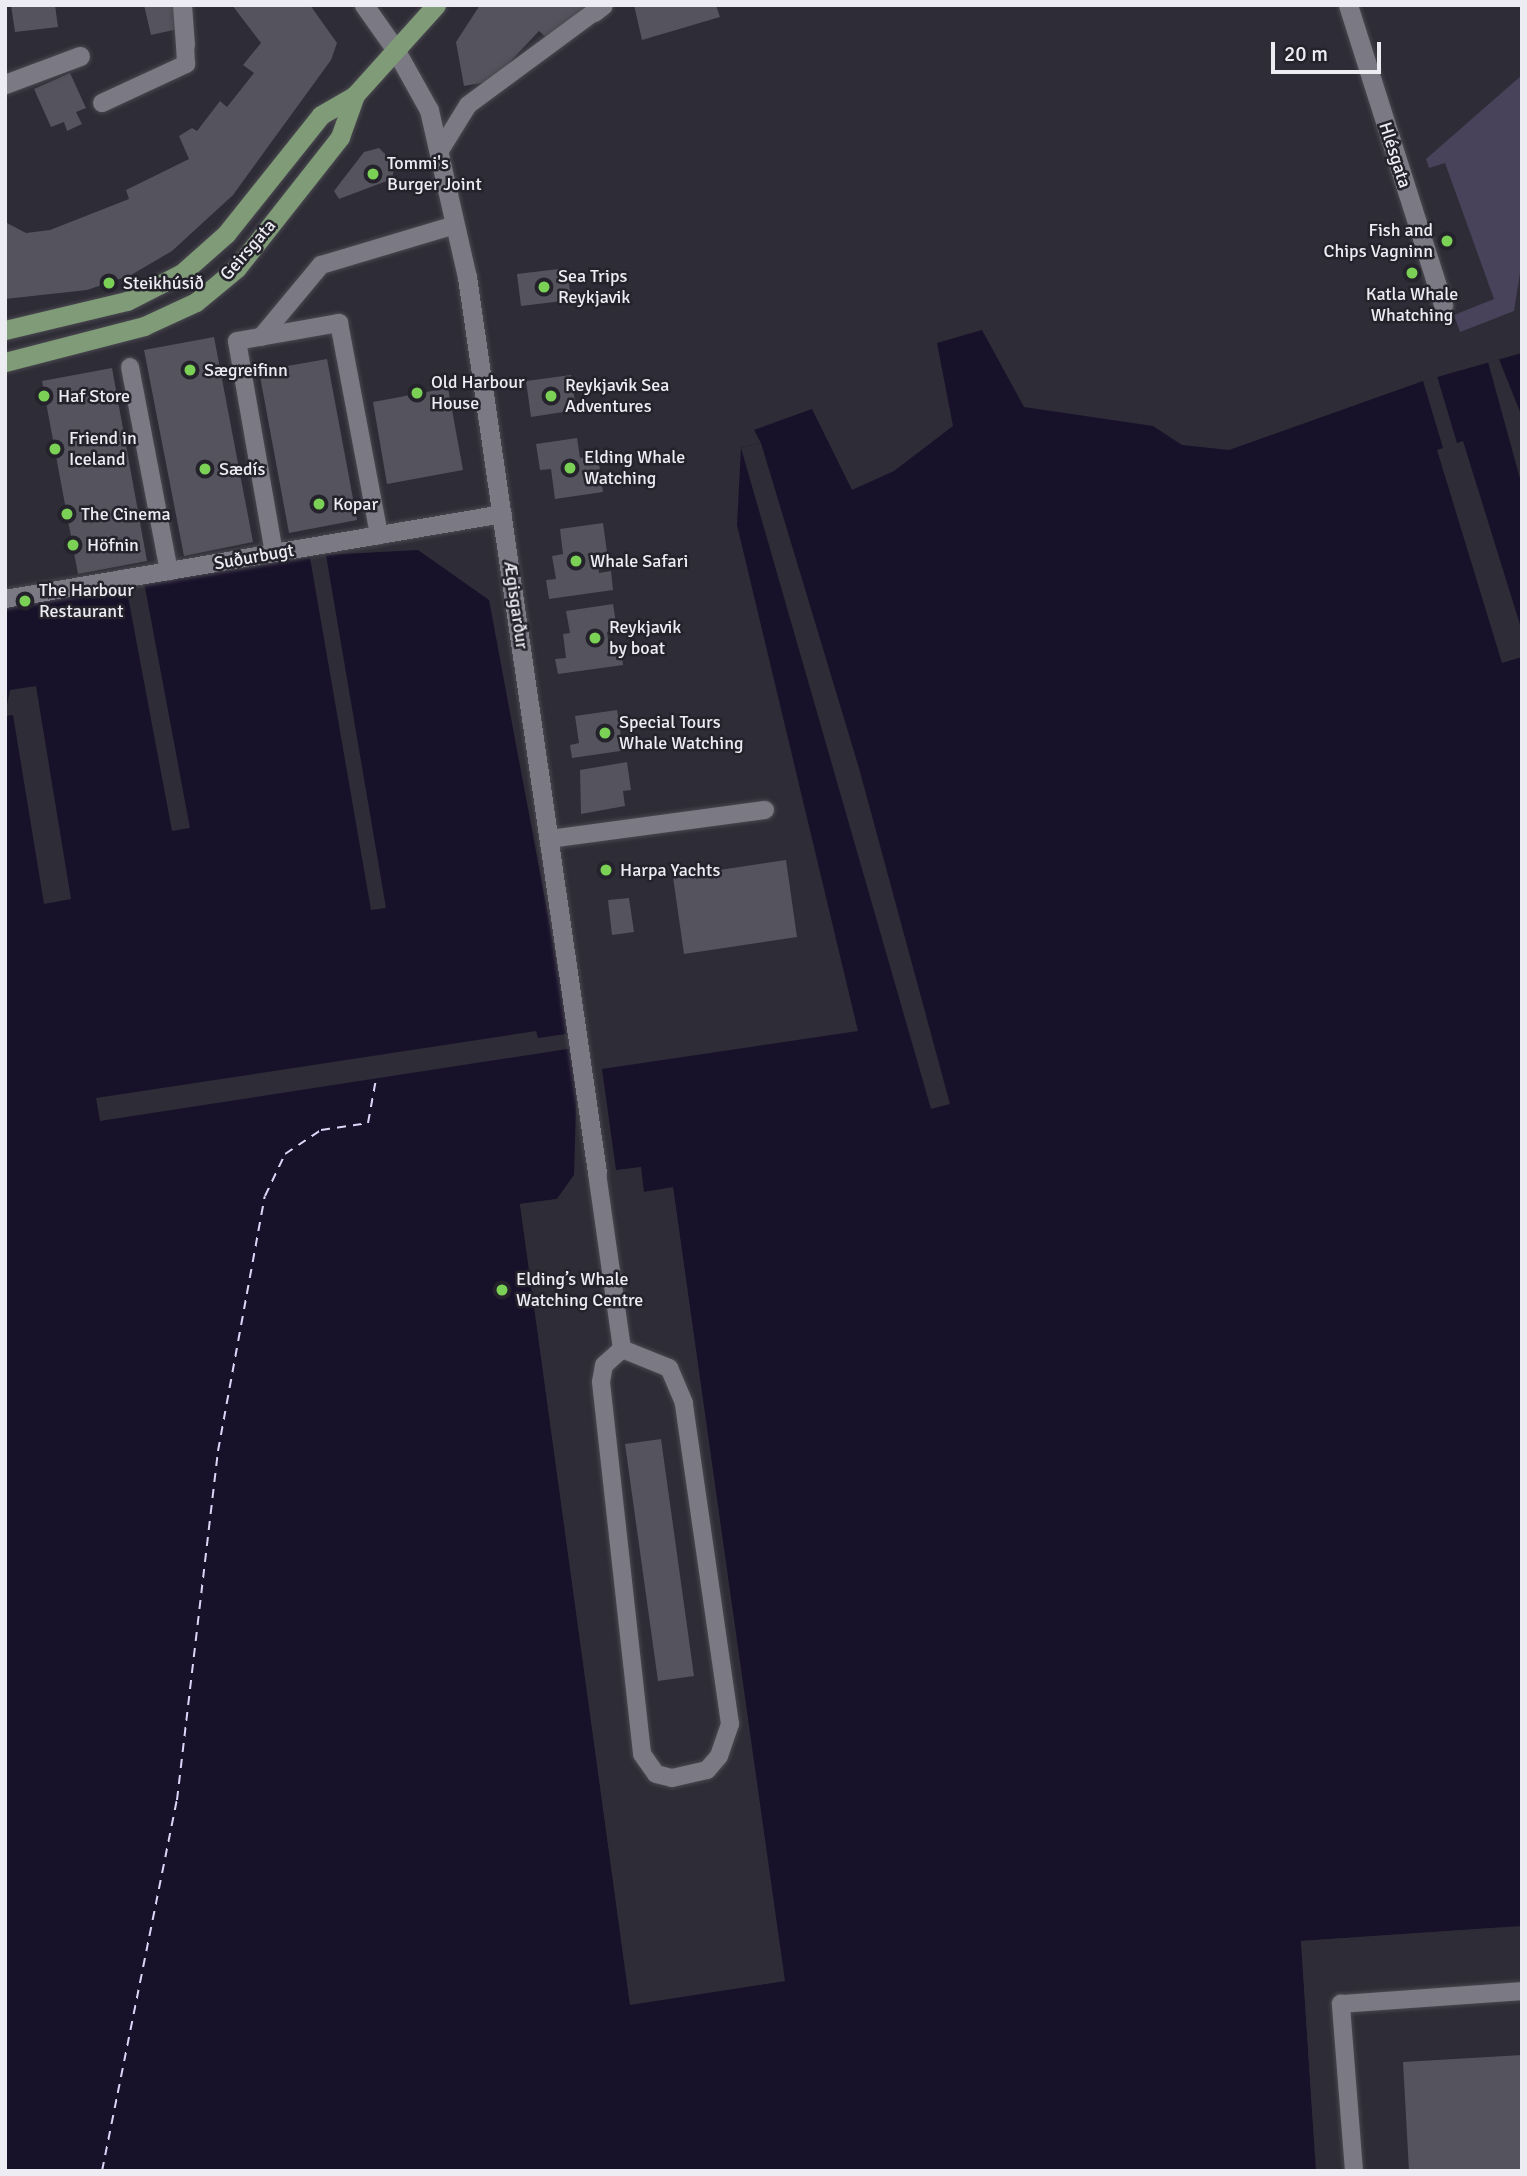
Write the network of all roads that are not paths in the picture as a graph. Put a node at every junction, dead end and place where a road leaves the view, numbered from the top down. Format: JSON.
{"nodes":[{"id":1,"x":182,"y":5,"type":"edge"},
{"id":2,"x":364,"y":5,"type":"edge"},
{"id":3,"x":436,"y":5,"type":"edge"},
{"id":4,"x":1348,"y":5,"type":"edge"},
{"id":5,"x":599,"y":9,"type":"edge"},
{"id":6,"x":184,"y":45,"type":"joint"},
{"id":7,"x":395,"y":49,"type":"junction"},
{"id":8,"x":80,"y":56,"type":"dead end"},
{"id":9,"x":5,"y":84,"type":"edge"},
{"id":10,"x":355,"y":95,"type":"junction"},
{"id":11,"x":102,"y":103,"type":"dead end"},
{"id":12,"x":439,"y":152,"type":"junction"},
{"id":13,"x":455,"y":225,"type":"junction"},
{"id":14,"x":1443,"y":305,"type":"dead end"},
{"id":15,"x":5,"y":330,"type":"edge"},
{"id":16,"x":261,"y":337,"type":"junction"},
{"id":17,"x":5,"y":362,"type":"edge"},
{"id":18,"x":130,"y":367,"type":"dead end"},
{"id":19,"x":503,"y":514,"type":"junction"},
{"id":20,"x":379,"y":535,"type":"junction"},
{"id":21,"x":274,"y":553,"type":"junction"},
{"id":22,"x":169,"y":571,"type":"junction"},
{"id":23,"x":5,"y":599,"type":"edge"},
{"id":24,"x":765,"y":810,"type":"dead end"},
{"id":25,"x":550,"y":839,"type":"junction"},
{"id":26,"x":597,"y":1173,"type":"joint"},
{"id":27,"x":622,"y":1349,"type":"junction"},
{"id":28,"x":1522,"y":1991,"type":"edge"},
{"id":29,"x":1354,"y":2171,"type":"edge"}],
"edges":[{"from":1,"to":6,"type":"street"},
{"from":2,"to":7,"type":"street","name":"Ægisgarður"},
{"from":3,"to":7,"type":"main road","name":"Geirsgata"},
{"from":4,"to":14,"type":"street","name":"Hlésgata"},
{"from":5,"to":12,"type":"lane"},
{"from":6,"to":11,"type":"lane"},
{"from":7,"to":10,"type":"main road","name":"Geirsgata"},
{"from":7,"to":12,"type":"street","name":"Ægisgarður"},
{"from":8,"to":9,"type":"street"},
{"from":10,"to":15,"type":"main road","name":"Geirsgata"},
{"from":10,"to":17,"type":"main road","name":"Geirsgata"},
{"from":12,"to":13,"type":"street","name":"Ægisgarður"},
{"from":13,"to":16,"type":"lane"},
{"from":13,"to":19,"type":"street","name":"Ægisgarður"},
{"from":16,"to":20,"type":"lane"},
{"from":16,"to":21,"type":"lane"},
{"from":18,"to":22,"type":"lane"},
{"from":19,"to":20,"type":"lane","name":"Suðurbugt"},
{"from":19,"to":25,"type":"street","name":"Ægisgarður"},
{"from":20,"to":21,"type":"lane","name":"Suðurbugt"},
{"from":21,"to":22,"type":"lane","name":"Suðurbugt"},
{"from":22,"to":23,"type":"lane","name":"Suðurbugt"},
{"from":24,"to":25,"type":"lane"},
{"from":25,"to":26,"type":"street","name":"Ægisgarður"},
{"from":26,"to":27,"type":"lane"},
{"from":27,"to":27,"type":"lane"},
{"from":28,"to":29,"type":"lane"}]}
